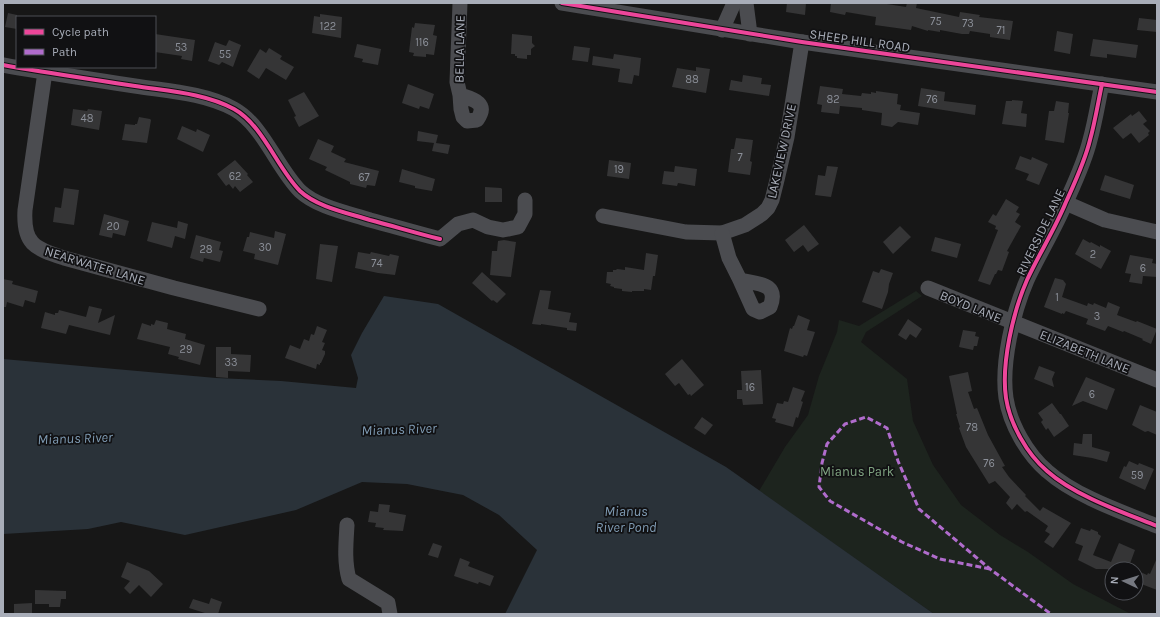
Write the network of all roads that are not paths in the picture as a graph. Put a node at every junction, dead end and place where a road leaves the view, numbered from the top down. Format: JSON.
{"nodes":[{"id":1,"x":460,"y":3,"type":"edge"},
{"id":2,"x":562,"y":3,"type":"edge"},
{"id":3,"x":734,"y":3,"type":"edge"},
{"id":4,"x":746,"y":3,"type":"edge"},
{"id":5,"x":736,"y":32,"type":"junction"},
{"id":6,"x":802,"y":42,"type":"junction"},
{"id":7,"x":3,"y":65,"type":"edge"},
{"id":8,"x":16,"y":67,"type":"edge"},
{"id":9,"x":21,"y":68,"type":"edge"},
{"id":10,"x":44,"y":72,"type":"junction"},
{"id":11,"x":1102,"y":84,"type":"junction"},
{"id":12,"x":1157,"y":92,"type":"edge"},
{"id":13,"x":460,"y":95,"type":"dead end"},
{"id":14,"x":525,"y":200,"type":"dead end"},
{"id":15,"x":1066,"y":203,"type":"junction"},
{"id":16,"x":603,"y":216,"type":"dead end"},
{"id":17,"x":1157,"y":232,"type":"edge"},
{"id":18,"x":722,"y":233,"type":"junction"},
{"id":19,"x":740,"y":280,"type":"dead end"},
{"id":20,"x":928,"y":288,"type":"dead end"},
{"id":21,"x":259,"y":309,"type":"dead end"},
{"id":22,"x":1014,"y":323,"type":"junction"},
{"id":23,"x":1157,"y":380,"type":"edge"},
{"id":24,"x":347,"y":525,"type":"dead end"},
{"id":25,"x":1157,"y":526,"type":"edge"},
{"id":26,"x":390,"y":614,"type":"edge"}],
"edges":[{"from":1,"to":13,"type":"street","name":"BELLA LANE"},
{"from":2,"to":5,"type":"street","name":"SHEEP HILL ROAD"},
{"from":3,"to":5,"type":"street"},
{"from":4,"to":5,"type":"street"},
{"from":5,"to":6,"type":"street","name":"SHEEP HILL ROAD"},
{"from":6,"to":11,"type":"street","name":"SHEEP HILL ROAD"},
{"from":6,"to":18,"type":"street","name":"LAKEVIEW DRIVE"},
{"from":7,"to":8,"type":"street"},
{"from":9,"to":10,"type":"street"},
{"from":10,"to":14,"type":"street"},
{"from":10,"to":21,"type":"street","name":"NEARWATER LANE"},
{"from":11,"to":12,"type":"street","name":"SHEEP HILL ROAD"},
{"from":11,"to":15,"type":"street","name":"RIVERSIDE LANE"},
{"from":15,"to":17,"type":"street"},
{"from":15,"to":22,"type":"street","name":"RIVERSIDE LANE"},
{"from":16,"to":18,"type":"street","name":"LAKEVIEW DRIVE"},
{"from":18,"to":19,"type":"street"},
{"from":20,"to":22,"type":"street","name":"BOYD LANE"},
{"from":22,"to":23,"type":"street","name":"ELIZABETH LANE"},
{"from":22,"to":25,"type":"street","name":"RIVERSIDE LANE"},
{"from":24,"to":26,"type":"street"}]}
